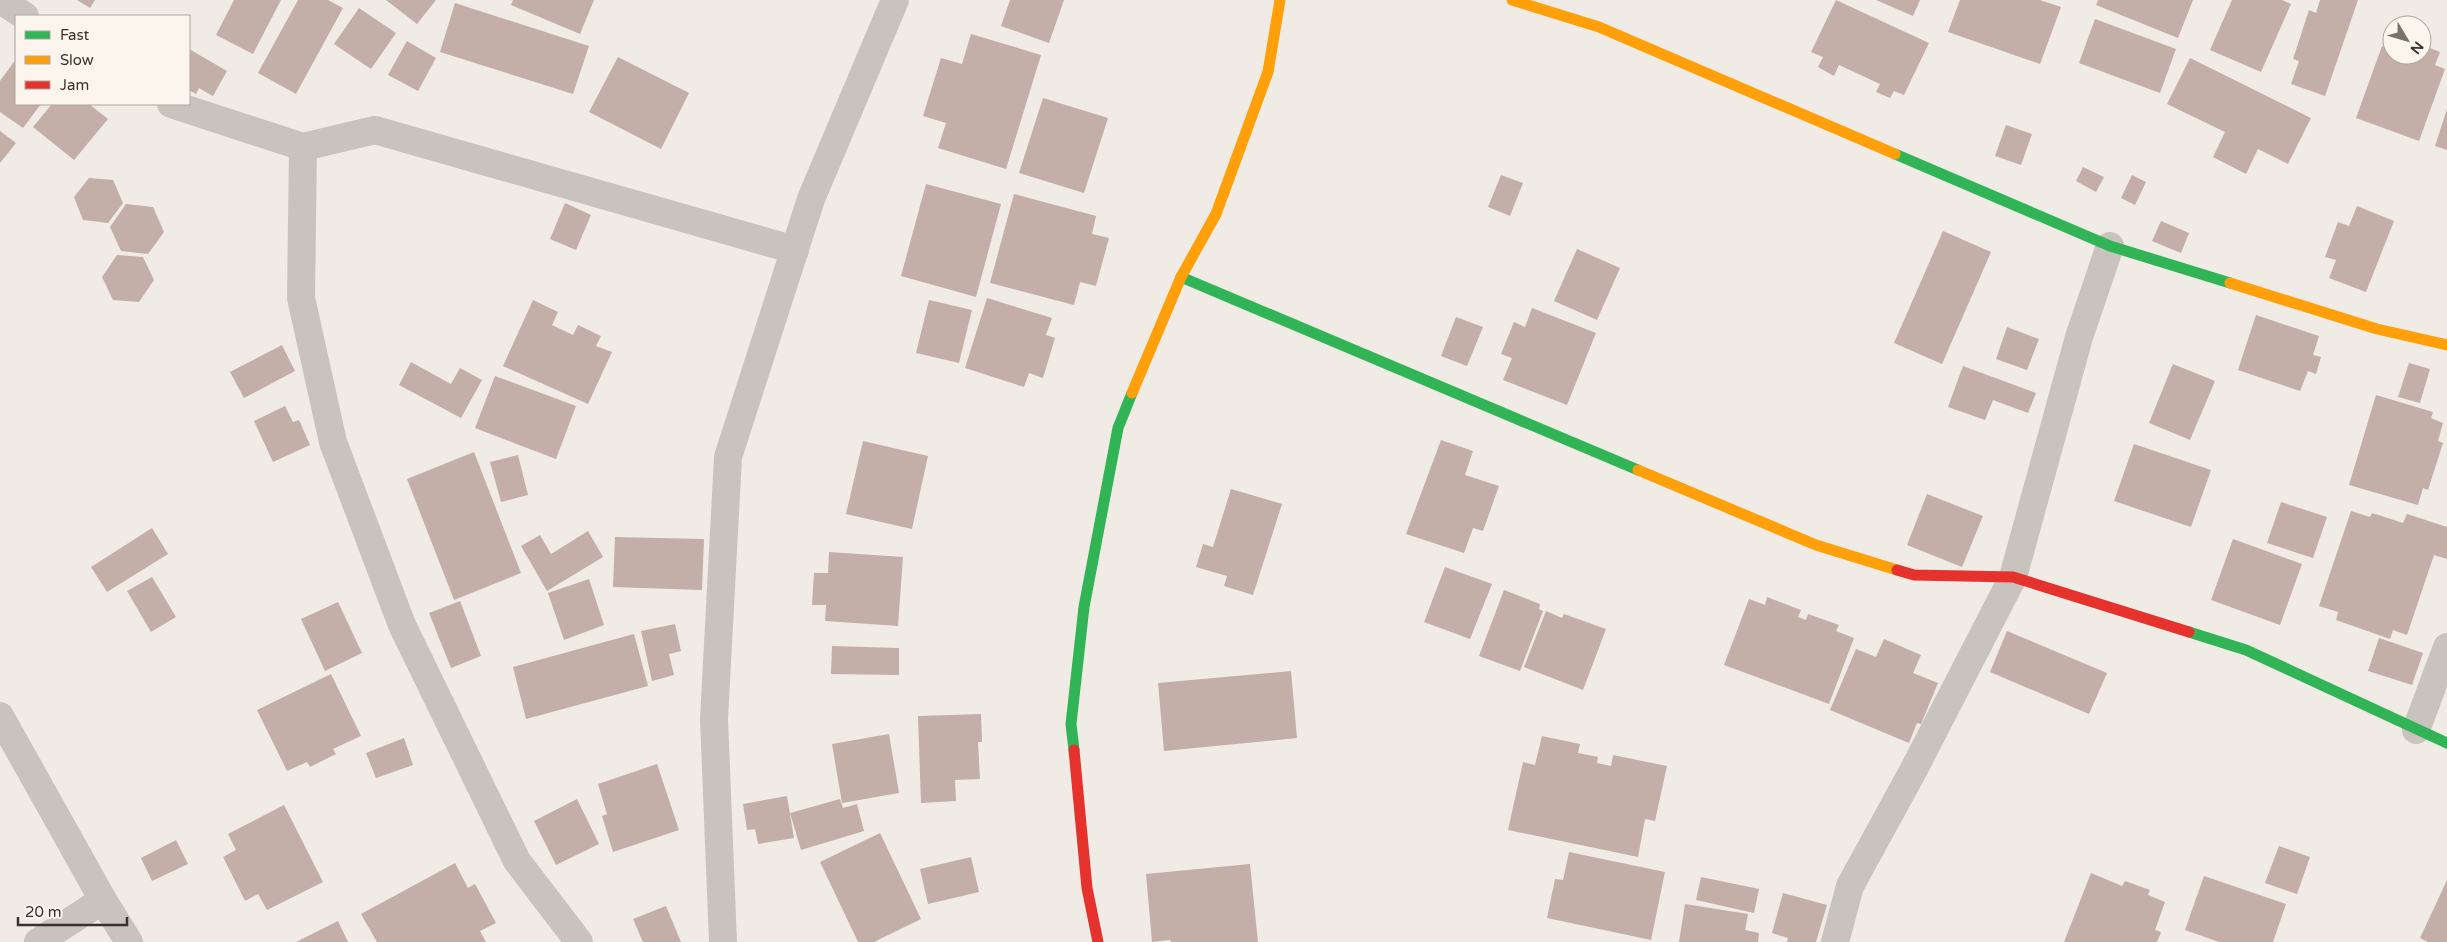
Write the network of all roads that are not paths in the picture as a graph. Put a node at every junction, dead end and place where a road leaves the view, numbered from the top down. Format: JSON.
{"nodes":[{"id":1,"x":0,"y":0,"type":"edge"},
{"id":2,"x":895,"y":0,"type":"edge"},
{"id":3,"x":1280,"y":0,"type":"edge"},
{"id":4,"x":1512,"y":0,"type":"edge"},
{"id":5,"x":23,"y":15,"type":"edge"},
{"id":6,"x":173,"y":105,"type":"edge"},
{"id":7,"x":303,"y":147,"type":"junction"},
{"id":8,"x":2110,"y":246,"type":"junction"},
{"id":9,"x":795,"y":250,"type":"junction"},
{"id":10,"x":1181,"y":277,"type":"junction"},
{"id":11,"x":2447,"y":345,"type":"edge"},
{"id":12,"x":2013,"y":577,"type":"junction"},
{"id":13,"x":2447,"y":647,"type":"edge"},
{"id":14,"x":0,"y":716,"type":"edge"},
{"id":15,"x":2416,"y":730,"type":"junction"},
{"id":16,"x":2447,"y":743,"type":"edge"},
{"id":17,"x":103,"y":900,"type":"junction"},
{"id":18,"x":38,"y":942,"type":"edge"},
{"id":19,"x":129,"y":942,"type":"edge"},
{"id":20,"x":580,"y":942,"type":"edge"},
{"id":21,"x":723,"y":942,"type":"edge"},
{"id":22,"x":1098,"y":942,"type":"edge"},
{"id":23,"x":1835,"y":942,"type":"edge"}],
"edges":[{"from":1,"to":5,"type":"street"},
{"from":2,"to":9,"type":"street"},
{"from":3,"to":10,"type":"street"},
{"from":4,"to":8,"type":"street"},
{"from":6,"to":7,"type":"street"},
{"from":7,"to":9,"type":"street"},
{"from":7,"to":20,"type":"street"},
{"from":8,"to":11,"type":"street"},
{"from":8,"to":12,"type":"street"},
{"from":9,"to":21,"type":"street"},
{"from":10,"to":12,"type":"street"},
{"from":10,"to":22,"type":"street"},
{"from":12,"to":15,"type":"street"},
{"from":12,"to":23,"type":"street"},
{"from":13,"to":15,"type":"street"},
{"from":14,"to":17,"type":"street"},
{"from":15,"to":16,"type":"street"},
{"from":17,"to":18,"type":"street"},
{"from":17,"to":19,"type":"street"}]}
